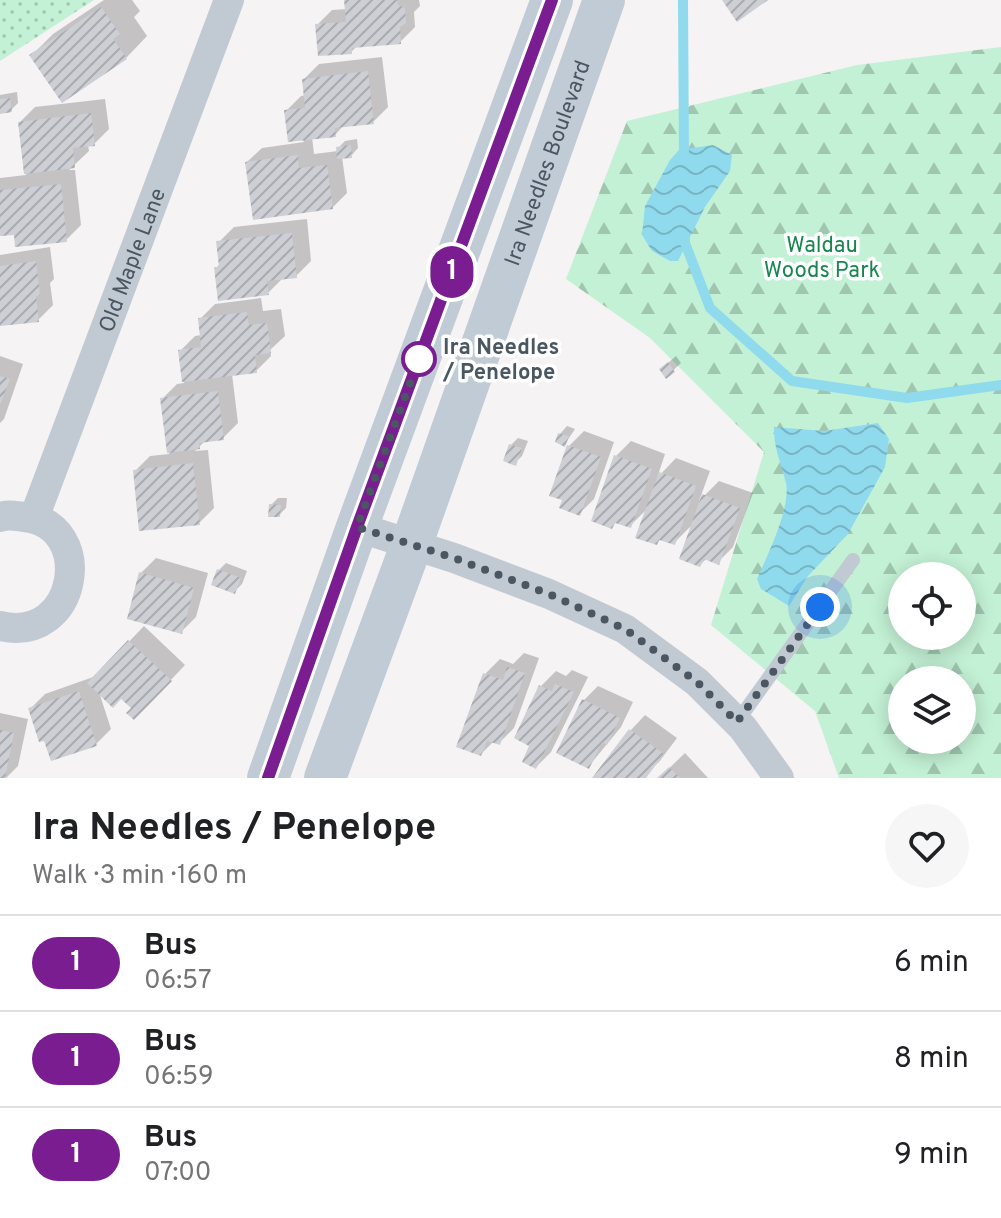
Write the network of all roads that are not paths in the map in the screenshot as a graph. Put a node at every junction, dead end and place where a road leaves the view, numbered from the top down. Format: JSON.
{"nodes":[{"id":1,"x":229,"y":0,"type":"edge"},
{"id":2,"x":552,"y":0,"type":"edge"},
{"id":3,"x":604,"y":0,"type":"edge"},
{"id":4,"x":0,"y":517,"type":"edge"},
{"id":5,"x":34,"y":518,"type":"junction"},
{"id":6,"x":357,"y":527,"type":"junction"},
{"id":7,"x":411,"y":546,"type":"junction"},
{"id":8,"x":853,"y":560,"type":"dead end"},
{"id":9,"x":0,"y":626,"type":"edge"},
{"id":10,"x":737,"y":722,"type":"junction"},
{"id":11,"x":268,"y":778,"type":"edge"},
{"id":12,"x":325,"y":778,"type":"edge"},
{"id":13,"x":779,"y":778,"type":"edge"}],
"edges":[{"from":1,"to":5,"type":"street","name":"Old Maple Lane"},
{"from":2,"to":6,"type":"main road"},
{"from":3,"to":7,"type":"main road","name":"Ira Needles Boulevard"},
{"from":4,"to":5,"type":"street"},
{"from":5,"to":9,"type":"street"},
{"from":6,"to":7,"type":"street"},
{"from":6,"to":11,"type":"main road"},
{"from":7,"to":10,"type":"street"},
{"from":7,"to":12,"type":"main road","name":"Ira Needles Boulevard"},
{"from":8,"to":10,"type":"lane"},
{"from":10,"to":13,"type":"street"}]}
